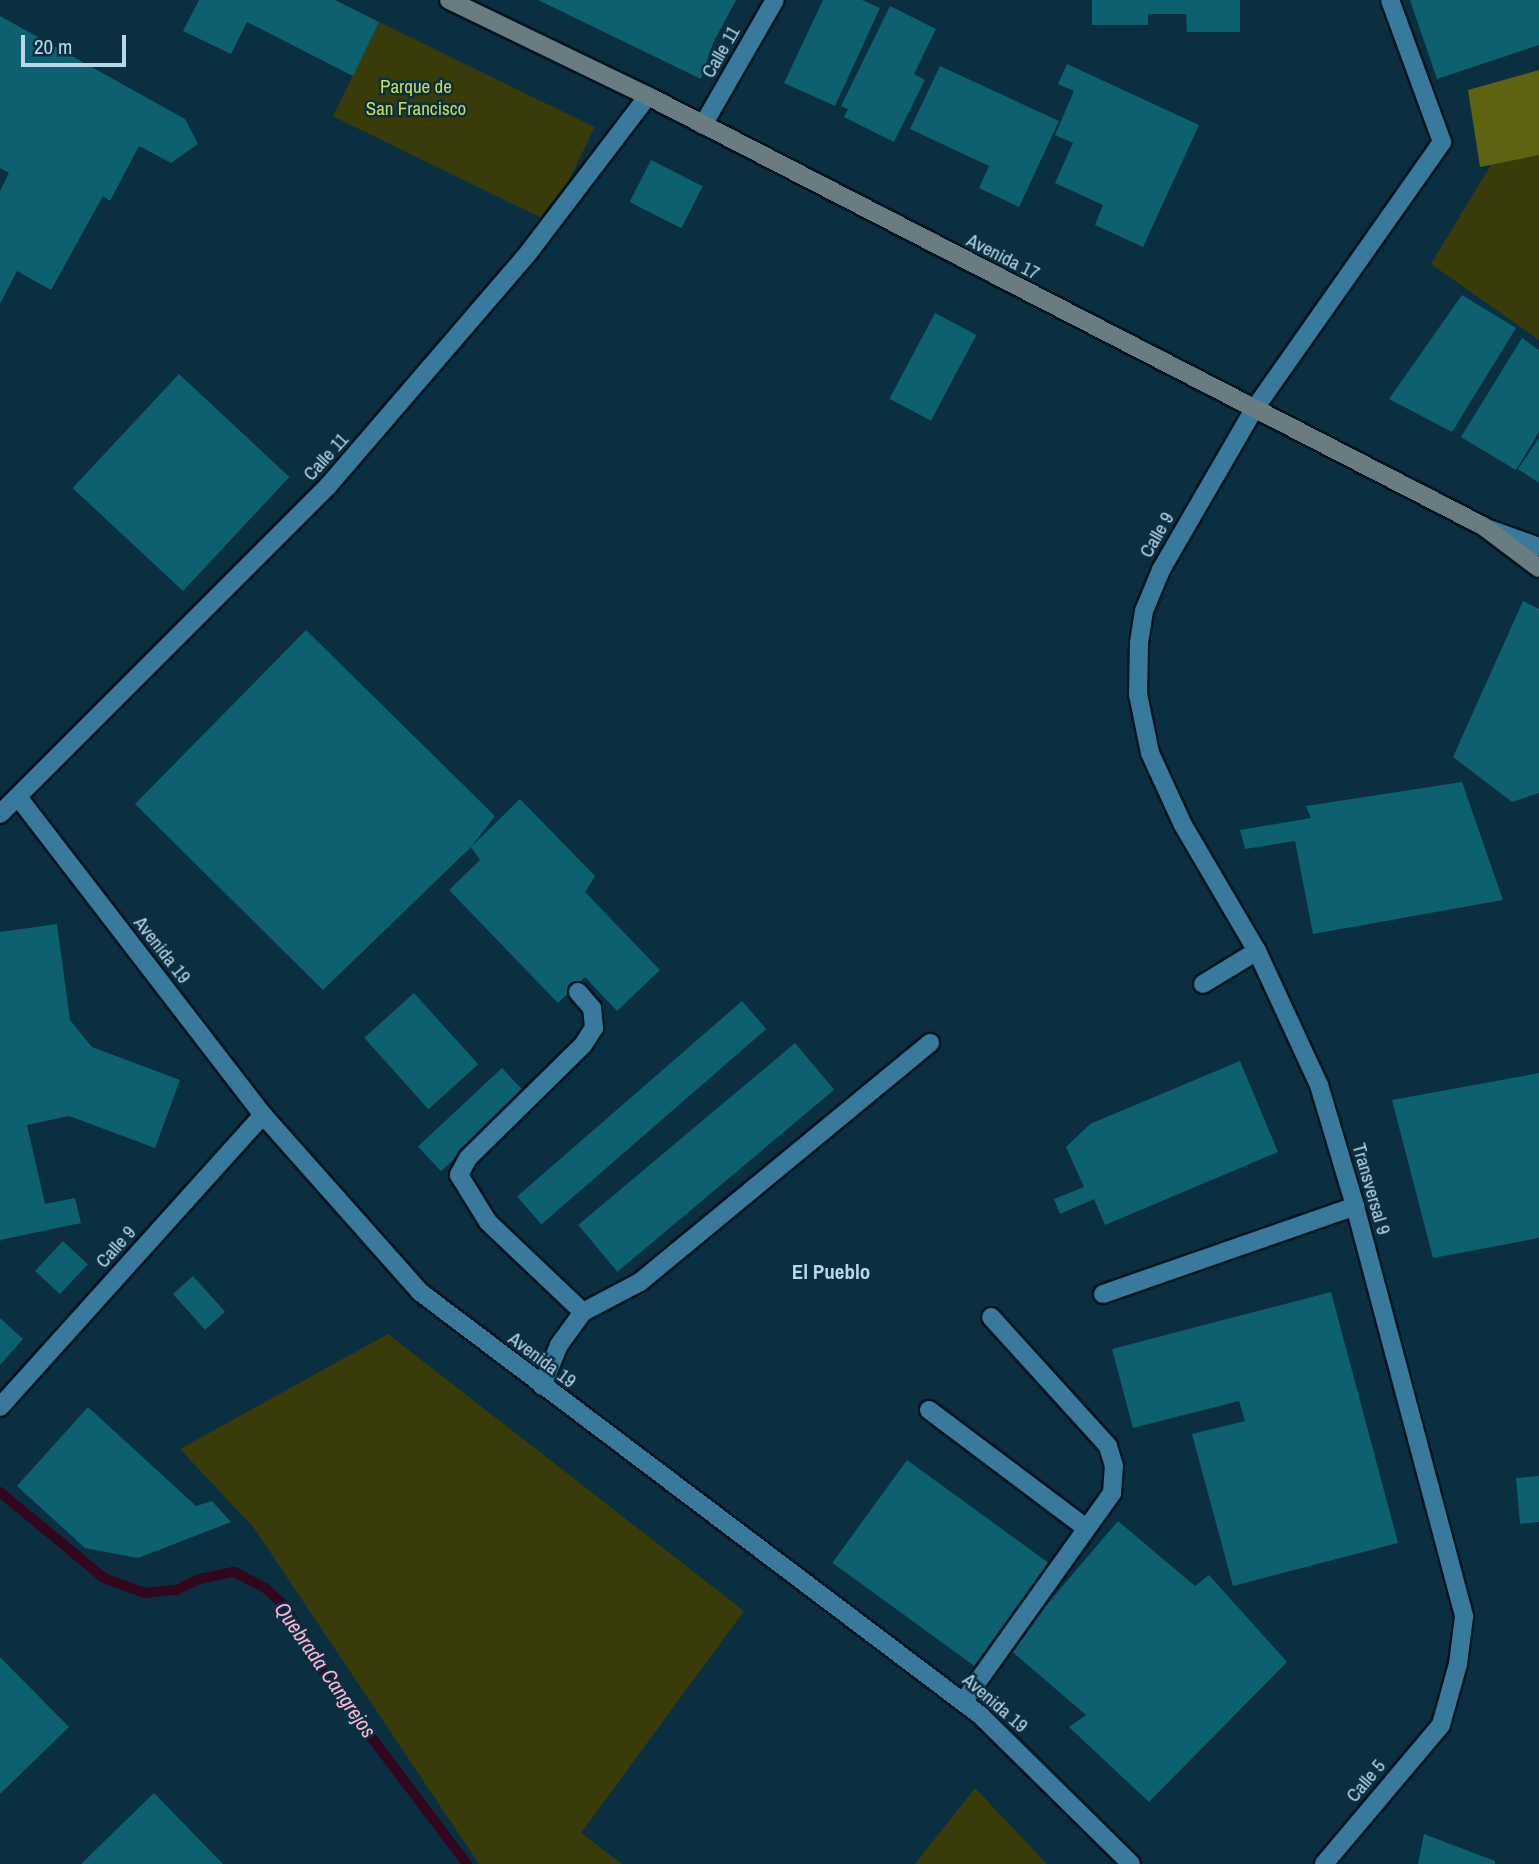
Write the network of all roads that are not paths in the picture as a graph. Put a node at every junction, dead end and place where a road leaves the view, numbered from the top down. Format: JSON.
{"nodes":[{"id":1,"x":449,"y":0,"type":"edge"},
{"id":2,"x":775,"y":0,"type":"edge"},
{"id":3,"x":1390,"y":0,"type":"edge"},
{"id":4,"x":648,"y":96,"type":"junction"},
{"id":5,"x":703,"y":125,"type":"junction"},
{"id":6,"x":1253,"y":411,"type":"junction"},
{"id":7,"x":1483,"y":526,"type":"junction"},
{"id":8,"x":1539,"y":547,"type":"edge"},
{"id":9,"x":1539,"y":568,"type":"edge"},
{"id":10,"x":1138,"y":694,"type":"joint"},
{"id":11,"x":18,"y":797,"type":"junction"},
{"id":12,"x":0,"y":814,"type":"edge"},
{"id":13,"x":1257,"y":951,"type":"junction"},
{"id":14,"x":1203,"y":984,"type":"dead end"},
{"id":15,"x":578,"y":992,"type":"dead end"},
{"id":16,"x":930,"y":1043,"type":"dead end"},
{"id":17,"x":263,"y":1115,"type":"junction"},
{"id":18,"x":1355,"y":1206,"type":"junction"},
{"id":19,"x":1103,"y":1294,"type":"dead end"},
{"id":20,"x":583,"y":1312,"type":"junction"},
{"id":21,"x":991,"y":1317,"type":"dead end"},
{"id":22,"x":541,"y":1386,"type":"junction"},
{"id":23,"x":0,"y":1407,"type":"edge"},
{"id":24,"x":929,"y":1410,"type":"dead end"},
{"id":25,"x":1086,"y":1528,"type":"junction"},
{"id":26,"x":963,"y":1702,"type":"junction"},
{"id":27,"x":1441,"y":1725,"type":"joint"},
{"id":28,"x":1131,"y":1864,"type":"edge"},
{"id":29,"x":1324,"y":1864,"type":"edge"}],
"edges":[{"from":1,"to":4,"type":"main road","name":"Avenida 17"},
{"from":2,"to":5,"type":"street","name":"Calle 11"},
{"from":3,"to":6,"type":"street","name":"Calle 9"},
{"from":4,"to":5,"type":"main road","name":"Avenida 17"},
{"from":4,"to":11,"type":"street","name":"Calle 11"},
{"from":5,"to":6,"type":"main road","name":"Avenida 17"},
{"from":6,"to":7,"type":"main road","name":"Avenida 17"},
{"from":6,"to":10,"type":"street","name":"Calle 9"},
{"from":7,"to":8,"type":"street","name":"Avenida 17"},
{"from":7,"to":9,"type":"main road"},
{"from":10,"to":13,"type":"street","name":"Transversal 9"},
{"from":11,"to":12,"type":"street","name":"Calle 11"},
{"from":11,"to":17,"type":"street","name":"Avenida 19"},
{"from":13,"to":14,"type":"street"},
{"from":13,"to":18,"type":"street","name":"Transversal 9"},
{"from":15,"to":20,"type":"street"},
{"from":16,"to":20,"type":"street"},
{"from":17,"to":22,"type":"street","name":"Avenida 19"},
{"from":17,"to":23,"type":"street","name":"Calle 9"},
{"from":18,"to":19,"type":"street"},
{"from":18,"to":27,"type":"street","name":"Transversal 9"},
{"from":20,"to":22,"type":"street"},
{"from":21,"to":25,"type":"street"},
{"from":22,"to":26,"type":"street","name":"Avenida 19"},
{"from":24,"to":25,"type":"street"},
{"from":25,"to":26,"type":"street"},
{"from":26,"to":28,"type":"street","name":"Avenida 19"},
{"from":27,"to":29,"type":"street","name":"Calle 5"}]}
